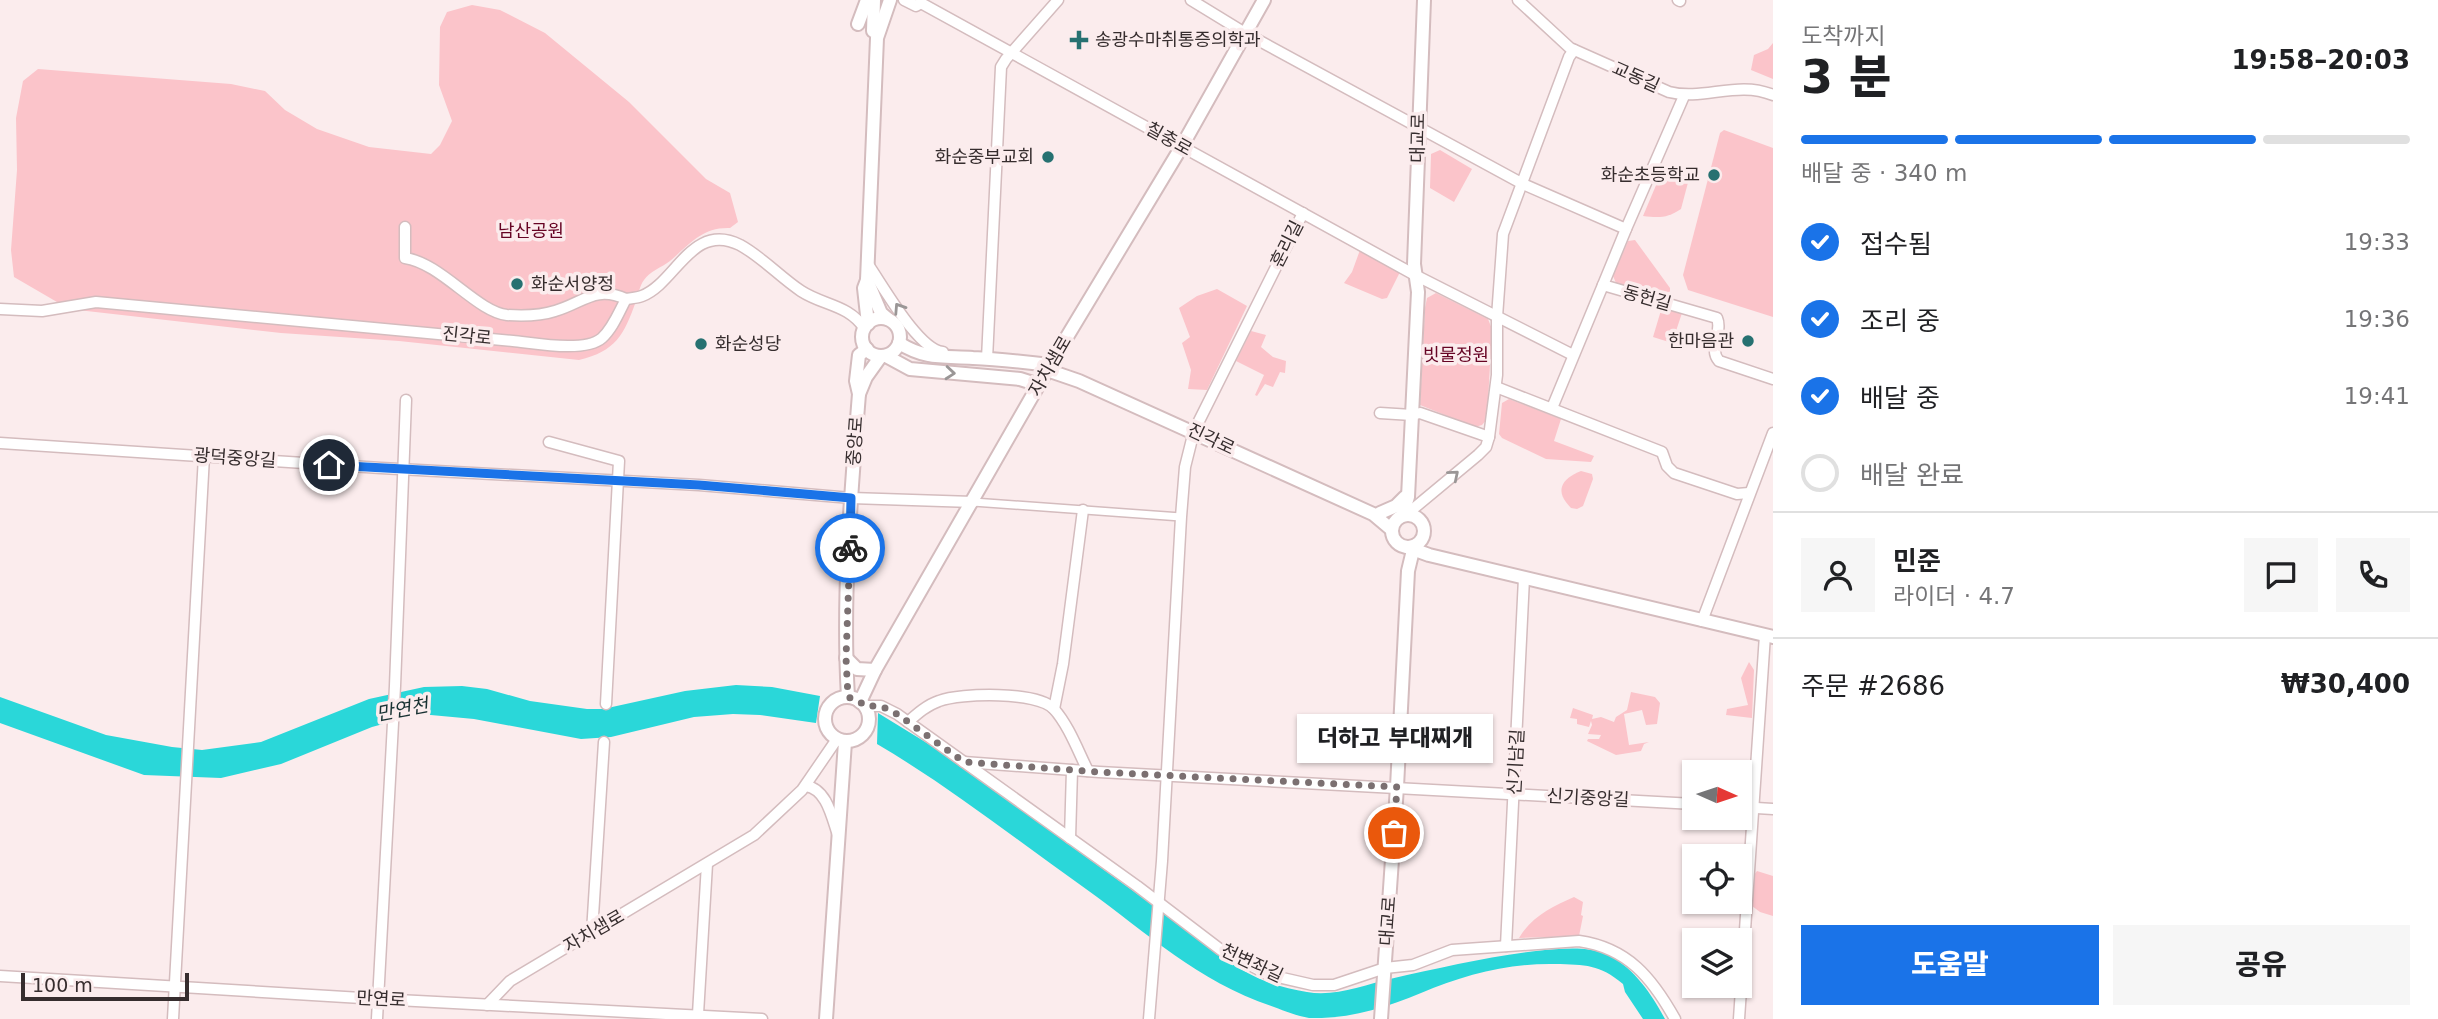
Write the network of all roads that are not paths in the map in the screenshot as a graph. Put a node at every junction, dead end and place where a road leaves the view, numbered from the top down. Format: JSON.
{"nodes":[{"id":1,"x":889,"y":0,"type":"edge"},
{"id":2,"x":904,"y":0,"type":"edge"},
{"id":3,"x":1058,"y":0,"type":"edge"},
{"id":4,"x":1191,"y":0,"type":"edge"},
{"id":5,"x":1264,"y":0,"type":"edge"},
{"id":6,"x":1424,"y":0,"type":"edge"},
{"id":7,"x":1518,"y":0,"type":"edge"},
{"id":8,"x":873,"y":2,"type":"edge"},
{"id":9,"x":921,"y":2,"type":"edge"},
{"id":10,"x":858,"y":24,"type":"joint"},
{"id":11,"x":1245,"y":33,"type":"junction"},
{"id":12,"x":875,"y":34,"type":"junction"},
{"id":13,"x":1574,"y":50,"type":"junction"},
{"id":14,"x":1012,"y":52,"type":"junction"},
{"id":15,"x":1773,"y":95,"type":"edge"},
{"id":16,"x":1684,"y":96,"type":"junction"},
{"id":17,"x":1418,"y":127,"type":"junction"},
{"id":18,"x":1182,"y":146,"type":"junction"},
{"id":19,"x":1523,"y":184,"type":"junction"},
{"id":20,"x":1303,"y":213,"type":"junction"},
{"id":21,"x":405,"y":227,"type":"dead end"},
{"id":22,"x":1626,"y":229,"type":"junction"},
{"id":23,"x":867,"y":263,"type":"junction"},
{"id":24,"x":1415,"y":275,"type":"junction"},
{"id":25,"x":867,"y":280,"type":"junction"},
{"id":26,"x":1603,"y":285,"type":"junction"},
{"id":27,"x":626,"y":299,"type":"junction"},
{"id":28,"x":0,"y":309,"type":"edge"},
{"id":29,"x":1497,"y":317,"type":"junction"},
{"id":30,"x":888,"y":319,"type":"junction"},
{"id":31,"x":866,"y":326,"type":"junction"},
{"id":32,"x":899,"y":343,"type":"junction"},
{"id":33,"x":867,"y":349,"type":"junction"},
{"id":34,"x":1573,"y":355,"type":"junction"},
{"id":35,"x":883,"y":356,"type":"junction"},
{"id":36,"x":970,"y":358,"type":"junction"},
{"id":37,"x":987,"y":359,"type":"junction"},
{"id":38,"x":1049,"y":368,"type":"junction"},
{"id":39,"x":1773,"y":379,"type":"edge"},
{"id":40,"x":1039,"y":386,"type":"junction"},
{"id":41,"x":1496,"y":387,"type":"junction"},
{"id":42,"x":859,"y":394,"type":"junction"},
{"id":43,"x":406,"y":400,"type":"dead end"},
{"id":44,"x":1552,"y":408,"type":"junction"},
{"id":45,"x":1380,"y":413,"type":"dead end"},
{"id":46,"x":1412,"y":415,"type":"junction"},
{"id":47,"x":1194,"y":431,"type":"junction"},
{"id":48,"x":1773,"y":433,"type":"edge"},
{"id":49,"x":1489,"y":438,"type":"junction"},
{"id":50,"x":549,"y":442,"type":"dead end"},
{"id":51,"x":0,"y":443,"type":"edge"},
{"id":52,"x":204,"y":456,"type":"junction"},
{"id":53,"x":403,"y":470,"type":"junction"},
{"id":54,"x":618,"y":481,"type":"junction"},
{"id":55,"x":1749,"y":493,"type":"junction"},
{"id":56,"x":851,"y":498,"type":"junction"},
{"id":57,"x":973,"y":502,"type":"junction"},
{"id":58,"x":1408,"y":508,"type":"junction"},
{"id":59,"x":1083,"y":510,"type":"junction"},
{"id":60,"x":1377,"y":513,"type":"junction"},
{"id":61,"x":1181,"y":517,"type":"junction"},
{"id":62,"x":1392,"y":530,"type":"junction"},
{"id":63,"x":1412,"y":545,"type":"junction"},
{"id":64,"x":1434,"y":555,"type":"junction"},
{"id":65,"x":1408,"y":571,"type":"junction"},
{"id":66,"x":1524,"y":578,"type":"junction"},
{"id":67,"x":1702,"y":621,"type":"junction"},
{"id":68,"x":1769,"y":636,"type":"edge"},
{"id":69,"x":846,"y":658,"type":"junction"},
{"id":70,"x":875,"y":670,"type":"junction"},
{"id":71,"x":858,"y":702,"type":"junction"},
{"id":72,"x":606,"y":704,"type":"dead end"},
{"id":73,"x":1054,"y":709,"type":"junction"},
{"id":74,"x":908,"y":722,"type":"junction"},
{"id":75,"x":841,"y":741,"type":"junction"},
{"id":76,"x":604,"y":742,"type":"dead end"},
{"id":77,"x":964,"y":762,"type":"junction"},
{"id":78,"x":1072,"y":770,"type":"junction"},
{"id":79,"x":1088,"y":771,"type":"junction"},
{"id":80,"x":1167,"y":774,"type":"junction"},
{"id":81,"x":806,"y":786,"type":"junction"},
{"id":82,"x":1397,"y":787,"type":"junction"},
{"id":83,"x":1514,"y":793,"type":"junction"},
{"id":84,"x":1682,"y":803,"type":"edge"},
{"id":85,"x":1752,"y":808,"type":"joint"},
{"id":86,"x":1773,"y":809,"type":"edge"},
{"id":87,"x":1751,"y":830,"type":"edge"},
{"id":88,"x":1070,"y":838,"type":"junction"},
{"id":89,"x":839,"y":839,"type":"junction"},
{"id":90,"x":707,"y":864,"type":"junction"},
{"id":91,"x":1158,"y":905,"type":"junction"},
{"id":92,"x":592,"y":932,"type":"junction"},
{"id":93,"x":1506,"y":946,"type":"junction"},
{"id":94,"x":1384,"y":972,"type":"junction"},
{"id":95,"x":0,"y":976,"type":"edge"},
{"id":96,"x":175,"y":987,"type":"junction"},
{"id":97,"x":378,"y":999,"type":"junction"},
{"id":98,"x":487,"y":1005,"type":"junction"},
{"id":99,"x":698,"y":1014,"type":"junction"},
{"id":100,"x":597,"y":1015,"type":"edge"},
{"id":101,"x":1382,"y":1017,"type":"edge"},
{"id":102,"x":741,"y":1018,"type":"edge"},
{"id":103,"x":173,"y":1019,"type":"edge"},
{"id":104,"x":377,"y":1019,"type":"edge"},
{"id":105,"x":762,"y":1019,"type":"edge"},
{"id":106,"x":826,"y":1019,"type":"edge"},
{"id":107,"x":1149,"y":1019,"type":"edge"},
{"id":108,"x":1675,"y":1019,"type":"edge"},
{"id":109,"x":1739,"y":1019,"type":"edge"}],
"edges":[{"from":1,"to":8,"type":"street"},
{"from":1,"to":12,"type":"street"},
{"from":2,"to":9,"type":"street","name":"칠충로"},
{"from":3,"to":14,"type":"street"},
{"from":4,"to":11,"type":"street"},
{"from":5,"to":11,"type":"street","name":"자치샘로"},
{"from":6,"to":17,"type":"street","name":"대교로"},
{"from":7,"to":13,"type":"street","name":"교동길"},
{"from":8,"to":10,"type":"street"},
{"from":8,"to":12,"type":"street"},
{"from":9,"to":14,"type":"street","name":"칠충로"},
{"from":10,"to":12,"type":"street"},
{"from":11,"to":17,"type":"street"},
{"from":11,"to":18,"type":"street","name":"자치샘로"},
{"from":12,"to":23,"type":"street"},
{"from":13,"to":16,"type":"street","name":"교동길"},
{"from":13,"to":19,"type":"street"},
{"from":14,"to":18,"type":"street","name":"칠충로"},
{"from":14,"to":37,"type":"street"},
{"from":15,"to":16,"type":"street","name":"교동길"},
{"from":16,"to":22,"type":"street","name":"동헌길"},
{"from":17,"to":19,"type":"street"},
{"from":17,"to":24,"type":"street","name":"대교로"},
{"from":18,"to":20,"type":"street","name":"칠충로"},
{"from":18,"to":38,"type":"street","name":"자치샘로"},
{"from":19,"to":22,"type":"street"},
{"from":19,"to":29,"type":"street"},
{"from":20,"to":24,"type":"street","name":"칠충로"},
{"from":20,"to":47,"type":"street","name":"훈리길"},
{"from":21,"to":27,"type":"street"},
{"from":22,"to":26,"type":"street","name":"동헌길"},
{"from":23,"to":25,"type":"street"},
{"from":36,"to":23,"type":"street","one_way":true},
{"from":24,"to":29,"type":"street"},
{"from":24,"to":46,"type":"street","name":"대교로"},
{"from":25,"to":30,"type":"street"},
{"from":25,"to":31,"type":"street"},
{"from":26,"to":34,"type":"street"},
{"from":26,"to":39,"type":"street","name":"동헌길"},
{"from":27,"to":28,"type":"street","name":"진각로"},
{"from":27,"to":31,"type":"street"},
{"from":29,"to":34,"type":"street"},
{"from":29,"to":41,"type":"street"},
{"from":30,"to":31,"type":"street"},
{"from":30,"to":32,"type":"street"},
{"from":31,"to":33,"type":"street"},
{"from":32,"to":35,"type":"street"},
{"from":32,"to":36,"type":"street","name":"진각로"},
{"from":33,"to":35,"type":"street"},
{"from":33,"to":42,"type":"street","name":"중앙로"},
{"from":34,"to":44,"type":"street"},
{"from":35,"to":40,"type":"street","one_way":true},
{"from":35,"to":42,"type":"street","name":"중앙로"},
{"from":36,"to":37,"type":"street","name":"진각로"},
{"from":37,"to":38,"type":"street","name":"진각로"},
{"from":38,"to":40,"type":"street","name":"자치샘로"},
{"from":38,"to":47,"type":"street","name":"진각로"},
{"from":40,"to":57,"type":"street","name":"자치샘로"},
{"from":41,"to":44,"type":"street"},
{"from":41,"to":49,"type":"street"},
{"from":42,"to":56,"type":"street","name":"중앙로"},
{"from":43,"to":53,"type":"street"},
{"from":44,"to":55,"type":"street"},
{"from":45,"to":46,"type":"street"},
{"from":46,"to":49,"type":"street"},
{"from":46,"to":58,"type":"street","name":"대교로"},
{"from":47,"to":60,"type":"street","name":"진각로"},
{"from":47,"to":61,"type":"street","name":"훈리길"},
{"from":48,"to":55,"type":"street"},
{"from":58,"to":49,"type":"street","one_way":true},
{"from":50,"to":54,"type":"street"},
{"from":51,"to":52,"type":"street","name":"광덕중앙길"},
{"from":52,"to":53,"type":"street","name":"광덕중앙길"},
{"from":52,"to":96,"type":"street"},
{"from":53,"to":54,"type":"street","name":"광덕중앙길"},
{"from":53,"to":97,"type":"street"},
{"from":54,"to":56,"type":"street","name":"광덕중앙길"},
{"from":54,"to":72,"type":"street"},
{"from":55,"to":67,"type":"street"},
{"from":56,"to":57,"type":"street","name":"광덕중앙길"},
{"from":56,"to":69,"type":"street","name":"중앙로"},
{"from":57,"to":59,"type":"street"},
{"from":57,"to":70,"type":"street","name":"자치샘로"},
{"from":58,"to":60,"type":"street"},
{"from":58,"to":60,"type":"street"},
{"from":58,"to":62,"type":"street"},
{"from":58,"to":63,"type":"street"},
{"from":59,"to":61,"type":"street"},
{"from":59,"to":73,"type":"street"},
{"from":60,"to":62,"type":"street"},
{"from":61,"to":80,"type":"street","name":"훈리길"},
{"from":62,"to":63,"type":"street"},
{"from":63,"to":64,"type":"street"},
{"from":63,"to":65,"type":"street","name":"대교로"},
{"from":64,"to":65,"type":"street"},
{"from":64,"to":66,"type":"street"},
{"from":65,"to":82,"type":"street","name":"대교로"},
{"from":66,"to":67,"type":"street"},
{"from":66,"to":83,"type":"street","name":"신기남길"},
{"from":67,"to":68,"type":"street"},
{"from":68,"to":85,"type":"street"},
{"from":69,"to":70,"type":"street"},
{"from":69,"to":71,"type":"street","name":"중앙로"},
{"from":70,"to":71,"type":"street","name":"자치샘로"},
{"from":71,"to":74,"type":"street","name":"천변좌길"},
{"from":71,"to":75,"type":"street"},
{"from":71,"to":75,"type":"street"},
{"from":73,"to":74,"type":"street"},
{"from":73,"to":79,"type":"street"},
{"from":74,"to":77,"type":"street","name":"천변좌길"},
{"from":75,"to":81,"type":"street","name":"자치샘로"},
{"from":75,"to":89,"type":"street"},
{"from":76,"to":92,"type":"street"},
{"from":77,"to":78,"type":"street","name":"신기중앙길"},
{"from":77,"to":88,"type":"street","name":"천변좌길"},
{"from":78,"to":79,"type":"street","name":"신기중앙길"},
{"from":78,"to":88,"type":"street"},
{"from":79,"to":80,"type":"street","name":"신기중앙길"},
{"from":80,"to":82,"type":"street","name":"신기중앙길"},
{"from":80,"to":91,"type":"street","name":"훈리길"},
{"from":81,"to":89,"type":"street"},
{"from":81,"to":90,"type":"street","name":"자치샘로"},
{"from":82,"to":83,"type":"street","name":"신기중앙길"},
{"from":82,"to":94,"type":"street","name":"대교로"},
{"from":83,"to":84,"type":"street","name":"신기중앙길"},
{"from":83,"to":93,"type":"street","name":"신기남길"},
{"from":85,"to":86,"type":"street"},
{"from":87,"to":109,"type":"street"},
{"from":88,"to":91,"type":"street","name":"천변좌길"},
{"from":89,"to":106,"type":"street"},
{"from":90,"to":92,"type":"street","name":"자치샘로"},
{"from":90,"to":99,"type":"street"},
{"from":91,"to":94,"type":"street","name":"천변좌길"},
{"from":91,"to":107,"type":"street","name":"훈리길"},
{"from":92,"to":98,"type":"street","name":"자치샘로"},
{"from":93,"to":94,"type":"street","name":"천변좌길"},
{"from":93,"to":108,"type":"street","name":"천변좌길"},
{"from":94,"to":101,"type":"street","name":"대교로"},
{"from":95,"to":96,"type":"street","name":"만연로"},
{"from":96,"to":97,"type":"street","name":"만연로"},
{"from":96,"to":103,"type":"street"},
{"from":97,"to":98,"type":"street","name":"만연로"},
{"from":97,"to":104,"type":"street"},
{"from":98,"to":100,"type":"street","name":"만연로"},
{"from":99,"to":100,"type":"street","name":"만연로"},
{"from":99,"to":102,"type":"street","name":"만연로"},
{"from":102,"to":105,"type":"street","name":"만연로"}]}
